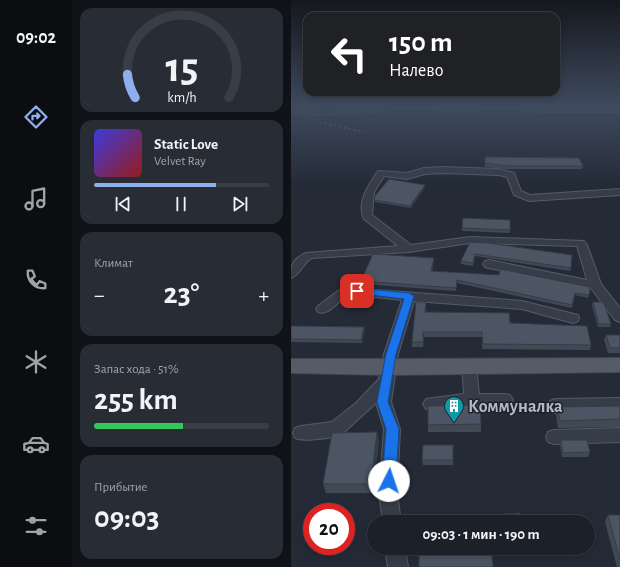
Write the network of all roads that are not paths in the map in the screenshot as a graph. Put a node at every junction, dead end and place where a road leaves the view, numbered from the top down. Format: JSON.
{"nodes":[{"id":1,"x":620,"y":192,"type":"edge"},
{"id":2,"x":409,"y":249,"type":"junction"},
{"id":3,"x":489,"y":264,"type":"dead end"},
{"id":4,"x":291,"y":274,"type":"edge"},
{"id":5,"x":595,"y":285,"type":"junction"},
{"id":6,"x":409,"y":296,"type":"junction"},
{"id":7,"x":322,"y":309,"type":"dead end"},
{"id":8,"x":620,"y":317,"type":"edge"},
{"id":9,"x":573,"y":318,"type":"dead end"},
{"id":10,"x":620,"y":365,"type":"edge"},
{"id":11,"x":291,"y":366,"type":"edge"},
{"id":12,"x":469,"y":366,"type":"junction"},
{"id":13,"x":388,"y":374,"type":"junction"},
{"id":14,"x":472,"y":400,"type":"junction"},
{"id":15,"x":505,"y":400,"type":"dead end"},
{"id":16,"x":431,"y":404,"type":"edge"},
{"id":17,"x":620,"y":405,"type":"edge"},
{"id":18,"x":555,"y":406,"type":"dead end"},
{"id":19,"x":301,"y":433,"type":"dead end"},
{"id":20,"x":620,"y":435,"type":"edge"},
{"id":21,"x":554,"y":437,"type":"dead end"},
{"id":22,"x":391,"y":515,"type":"edge"},
{"id":23,"x":396,"y":555,"type":"edge"},
{"id":24,"x":398,"y":567,"type":"edge"}],
"edges":[{"from":1,"to":2,"type":"lane"},
{"from":2,"to":4,"type":"lane"},
{"from":2,"to":5,"type":"lane"},
{"from":3,"to":5,"type":"lane"},
{"from":5,"to":8,"type":"lane"},
{"from":6,"to":7,"type":"lane"},
{"from":6,"to":9,"type":"lane"},
{"from":6,"to":13,"type":"lane"},
{"from":10,"to":12,"type":"main road"},
{"from":11,"to":13,"type":"main road"},
{"from":12,"to":13,"type":"main road"},
{"from":12,"to":14,"type":"lane"},
{"from":13,"to":19,"type":"lane"},
{"from":13,"to":22,"type":"lane"},
{"from":14,"to":15,"type":"lane"},
{"from":14,"to":16,"type":"lane"},
{"from":17,"to":18,"type":"lane"},
{"from":20,"to":21,"type":"lane"},
{"from":23,"to":24,"type":"lane"}]}
